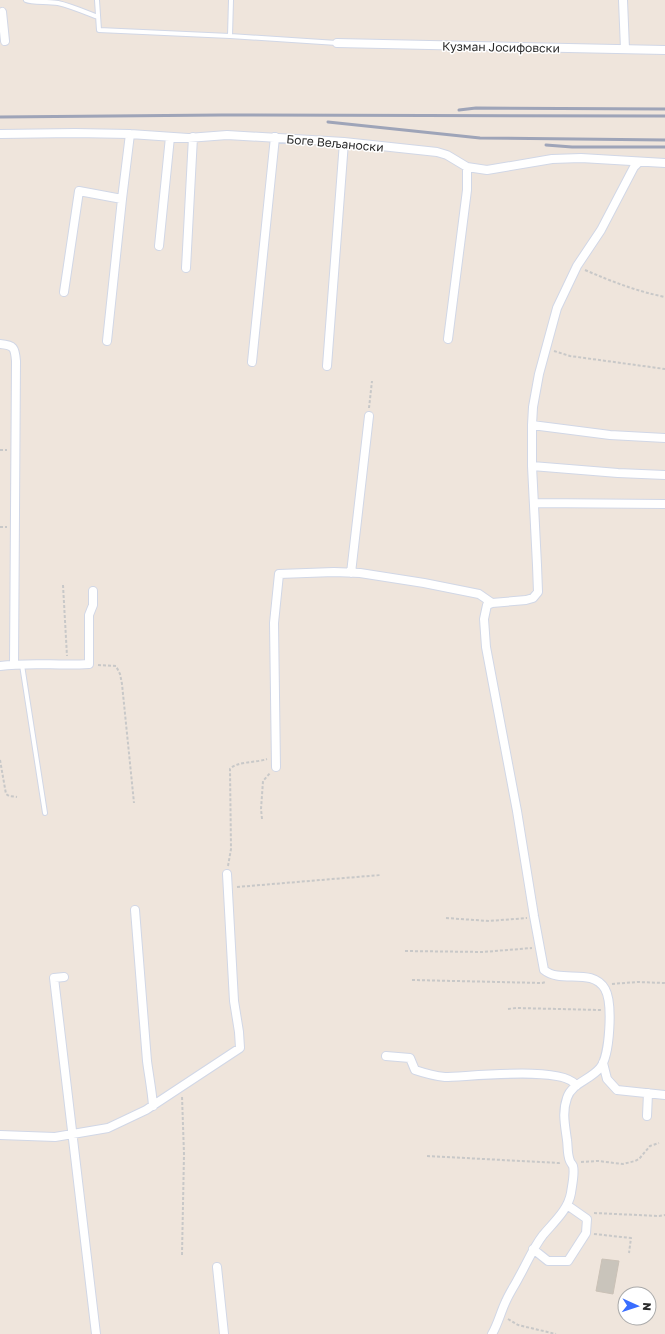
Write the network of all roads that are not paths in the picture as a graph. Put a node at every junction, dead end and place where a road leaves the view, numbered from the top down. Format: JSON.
{"nodes":[{"id":1,"x":26,"y":0,"type":"edge"},
{"id":2,"x":98,"y":0,"type":"edge"},
{"id":3,"x":231,"y":0,"type":"edge"},
{"id":4,"x":623,"y":0,"type":"edge"},
{"id":5,"x":0,"y":13,"type":"edge"},
{"id":6,"x":98,"y":17,"type":"junction"},
{"id":7,"x":230,"y":36,"type":"junction"},
{"id":8,"x":5,"y":41,"type":"dead end"},
{"id":9,"x":337,"y":43,"type":"joint"},
{"id":10,"x":625,"y":49,"type":"junction"},
{"id":11,"x":665,"y":50,"type":"edge"},
{"id":12,"x":0,"y":134,"type":"edge"},
{"id":13,"x":130,"y":134,"type":"junction"},
{"id":14,"x":170,"y":137,"type":"junction"},
{"id":15,"x":192,"y":137,"type":"junction"},
{"id":16,"x":275,"y":137,"type":"junction"},
{"id":17,"x":344,"y":142,"type":"junction"},
{"id":18,"x":639,"y":162,"type":"junction"},
{"id":19,"x":665,"y":163,"type":"edge"},
{"id":20,"x":466,"y":167,"type":"junction"},
{"id":21,"x":122,"y":199,"type":"junction"},
{"id":22,"x":159,"y":246,"type":"dead end"},
{"id":23,"x":186,"y":268,"type":"dead end"},
{"id":24,"x":64,"y":292,"type":"dead end"},
{"id":25,"x":448,"y":339,"type":"dead end"},
{"id":26,"x":107,"y":341,"type":"dead end"},
{"id":27,"x":0,"y":344,"type":"edge"},
{"id":28,"x":252,"y":362,"type":"dead end"},
{"id":29,"x":327,"y":366,"type":"dead end"},
{"id":30,"x":369,"y":416,"type":"road end"},
{"id":31,"x":532,"y":425,"type":"junction"},
{"id":32,"x":665,"y":438,"type":"edge"},
{"id":33,"x":532,"y":466,"type":"junction"},
{"id":34,"x":665,"y":475,"type":"edge"},
{"id":35,"x":534,"y":504,"type":"junction"},
{"id":36,"x":665,"y":504,"type":"edge"},
{"id":37,"x":351,"y":573,"type":"junction"},
{"id":38,"x":93,"y":591,"type":"dead end"},
{"id":39,"x":492,"y":603,"type":"junction"},
{"id":40,"x":18,"y":664,"type":"junction"},
{"id":41,"x":0,"y":666,"type":"edge"},
{"id":42,"x":276,"y":767,"type":"road end"},
{"id":43,"x":45,"y":812,"type":"dead end"},
{"id":44,"x":227,"y":874,"type":"road end"},
{"id":45,"x":135,"y":910,"type":"dead end"},
{"id":46,"x":64,"y":977,"type":"dead end"},
{"id":47,"x":386,"y":1056,"type":"dead end"},
{"id":48,"x":603,"y":1063,"type":"junction"},
{"id":49,"x":576,"y":1086,"type":"junction"},
{"id":50,"x":648,"y":1093,"type":"junction"},
{"id":51,"x":665,"y":1095,"type":"edge"},
{"id":52,"x":153,"y":1106,"type":"junction"},
{"id":53,"x":646,"y":1116,"type":"dead end"},
{"id":54,"x":73,"y":1133,"type":"junction"},
{"id":55,"x":0,"y":1135,"type":"edge"},
{"id":56,"x":567,"y":1205,"type":"junction"},
{"id":57,"x":534,"y":1249,"type":"junction"},
{"id":58,"x":217,"y":1268,"type":"dead end"},
{"id":59,"x":96,"y":1334,"type":"edge"},
{"id":60,"x":224,"y":1334,"type":"edge"},
{"id":61,"x":492,"y":1334,"type":"edge"}],
"edges":[{"from":1,"to":6,"type":"lane"},
{"from":2,"to":6,"type":"lane"},
{"from":3,"to":7,"type":"lane"},
{"from":4,"to":10,"type":"street"},
{"from":5,"to":8,"type":"street"},
{"from":6,"to":7,"type":"lane"},
{"from":7,"to":9,"type":"lane"},
{"from":9,"to":10,"type":"street","name":"Кузман Јосифовски"},
{"from":10,"to":11,"type":"street","name":"Кузман Јосифовски"},
{"from":12,"to":13,"type":"street","name":"Боге Вељаноски"},
{"from":13,"to":14,"type":"street","name":"Боге Вељаноски"},
{"from":13,"to":21,"type":"street"},
{"from":14,"to":15,"type":"street","name":"Боге Вељаноски"},
{"from":14,"to":22,"type":"street"},
{"from":15,"to":16,"type":"street","name":"Боге Вељаноски"},
{"from":15,"to":23,"type":"street"},
{"from":16,"to":17,"type":"street","name":"Боге Вељаноски"},
{"from":16,"to":28,"type":"street"},
{"from":17,"to":20,"type":"street","name":"Боге Вељаноски"},
{"from":17,"to":29,"type":"street"},
{"from":18,"to":19,"type":"street","name":"Боге Вељаноски"},
{"from":18,"to":20,"type":"street","name":"Боге Вељаноски"},
{"from":18,"to":31,"type":"street"},
{"from":20,"to":25,"type":"street"},
{"from":21,"to":24,"type":"street"},
{"from":21,"to":26,"type":"street"},
{"from":27,"to":40,"type":"street"},
{"from":30,"to":37,"type":"street"},
{"from":31,"to":32,"type":"street"},
{"from":31,"to":33,"type":"street"},
{"from":33,"to":34,"type":"street"},
{"from":33,"to":35,"type":"street"},
{"from":35,"to":36,"type":"street"},
{"from":35,"to":39,"type":"street"},
{"from":37,"to":39,"type":"street"},
{"from":37,"to":42,"type":"street"},
{"from":38,"to":40,"type":"street"},
{"from":39,"to":48,"type":"street"},
{"from":40,"to":41,"type":"street"},
{"from":40,"to":43,"type":"lane"},
{"from":44,"to":52,"type":"street"},
{"from":45,"to":52,"type":"street"},
{"from":46,"to":54,"type":"street"},
{"from":47,"to":49,"type":"street"},
{"from":48,"to":49,"type":"street"},
{"from":48,"to":50,"type":"street"},
{"from":49,"to":56,"type":"street"},
{"from":50,"to":51,"type":"street"},
{"from":50,"to":53,"type":"street"},
{"from":52,"to":54,"type":"street"},
{"from":54,"to":55,"type":"street"},
{"from":54,"to":59,"type":"street"},
{"from":56,"to":57,"type":"street"},
{"from":56,"to":57,"type":"street"},
{"from":57,"to":61,"type":"street"},
{"from":58,"to":60,"type":"street"}]}
